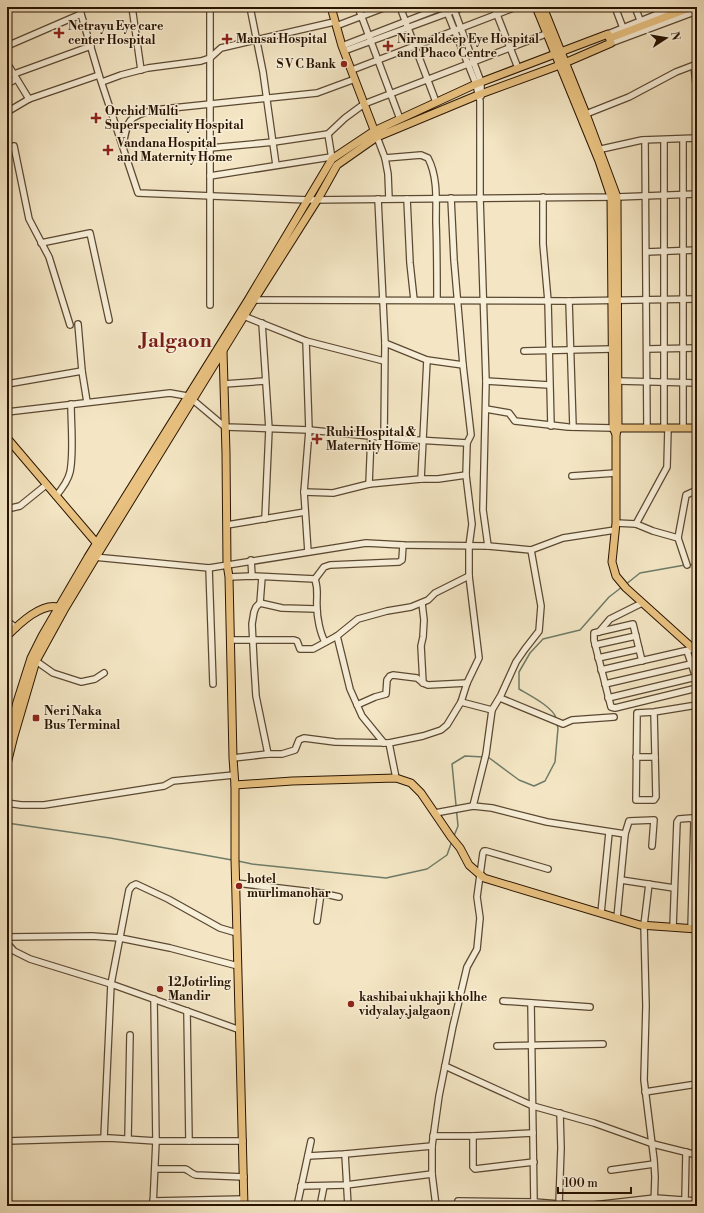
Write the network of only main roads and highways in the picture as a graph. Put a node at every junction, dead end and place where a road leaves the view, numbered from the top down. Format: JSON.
{"nodes":[{"id":1,"x":331,"y":7,"type":"edge"},
{"id":2,"x":536,"y":7,"type":"edge"},
{"id":3,"x":543,"y":7,"type":"edge"},
{"id":4,"x":692,"y":7,"type":"edge"},
{"id":5,"x":550,"y":33,"type":"junction"},
{"id":6,"x":610,"y":38,"type":"junction"},
{"id":7,"x":558,"y":53,"type":"junction"},
{"id":8,"x":563,"y":63,"type":"junction"},
{"id":9,"x":375,"y":134,"type":"junction"},
{"id":10,"x":597,"y":150,"type":"junction"},
{"id":11,"x":251,"y":300,"type":"junction"},
{"id":12,"x":615,"y":300,"type":"junction"},
{"id":13,"x":241,"y":315,"type":"junction"},
{"id":14,"x":223,"y":339,"type":"junction"},
{"id":15,"x":223,"y":350,"type":"junction"},
{"id":16,"x":190,"y":398,"type":"junction"},
{"id":17,"x":697,"y":428,"type":"edge"},
{"id":18,"x":616,"y":430,"type":"junction"},
{"id":19,"x":7,"y":438,"type":"edge"},
{"id":20,"x":99,"y":546,"type":"junction"},
{"id":21,"x":61,"y":608,"type":"junction"},
{"id":22,"x":7,"y":636,"type":"edge"},
{"id":23,"x":693,"y":651,"type":"edge"},
{"id":24,"x":20,"y":703,"type":"junction"},
{"id":25,"x":7,"y":744,"type":"edge"},
{"id":26,"x":8,"y":752,"type":"edge"},
{"id":27,"x":7,"y":764,"type":"edge"},
{"id":28,"x":235,"y":785,"type":"junction"},
{"id":29,"x":694,"y":929,"type":"edge"},
{"id":30,"x":244,"y":1202,"type":"edge"}],
"edges":[{"from":1,"to":9,"type":"main road"},
{"from":2,"to":5,"type":"main road"},
{"from":3,"to":5,"type":"main road"},
{"from":4,"to":6,"type":"main road"},
{"from":5,"to":7,"type":"main road"},
{"from":6,"to":7,"type":"main road"},
{"from":6,"to":8,"type":"main road"},
{"from":7,"to":8,"type":"main road"},
{"from":7,"to":9,"type":"main road"},
{"from":8,"to":9,"type":"main road"},
{"from":8,"to":10,"type":"main road"},
{"from":8,"to":10,"type":"main road"},
{"from":9,"to":11,"type":"main road"},
{"from":9,"to":11,"type":"main road"},
{"from":10,"to":12,"type":"main road"},
{"from":11,"to":13,"type":"main road"},
{"from":12,"to":18,"type":"main road"},
{"from":12,"to":18,"type":"main road"},
{"from":13,"to":14,"type":"main road"},
{"from":13,"to":15,"type":"main road"},
{"from":14,"to":15,"type":"main road"},
{"from":14,"to":16,"type":"main road"},
{"from":15,"to":16,"type":"main road"},
{"from":15,"to":28,"type":"main road"},
{"from":16,"to":20,"type":"main road"},
{"from":17,"to":18,"type":"main road"},
{"from":18,"to":23,"type":"main road"},
{"from":19,"to":20,"type":"main road"},
{"from":20,"to":21,"type":"main road"},
{"from":20,"to":21,"type":"main road"},
{"from":21,"to":22,"type":"main road"},
{"from":21,"to":24,"type":"main road"},
{"from":21,"to":24,"type":"main road"},
{"from":24,"to":25,"type":"main road"},
{"from":24,"to":26,"type":"main road"},
{"from":26,"to":27,"type":"main road"},
{"from":28,"to":29,"type":"main road"},
{"from":28,"to":30,"type":"main road"}]}
